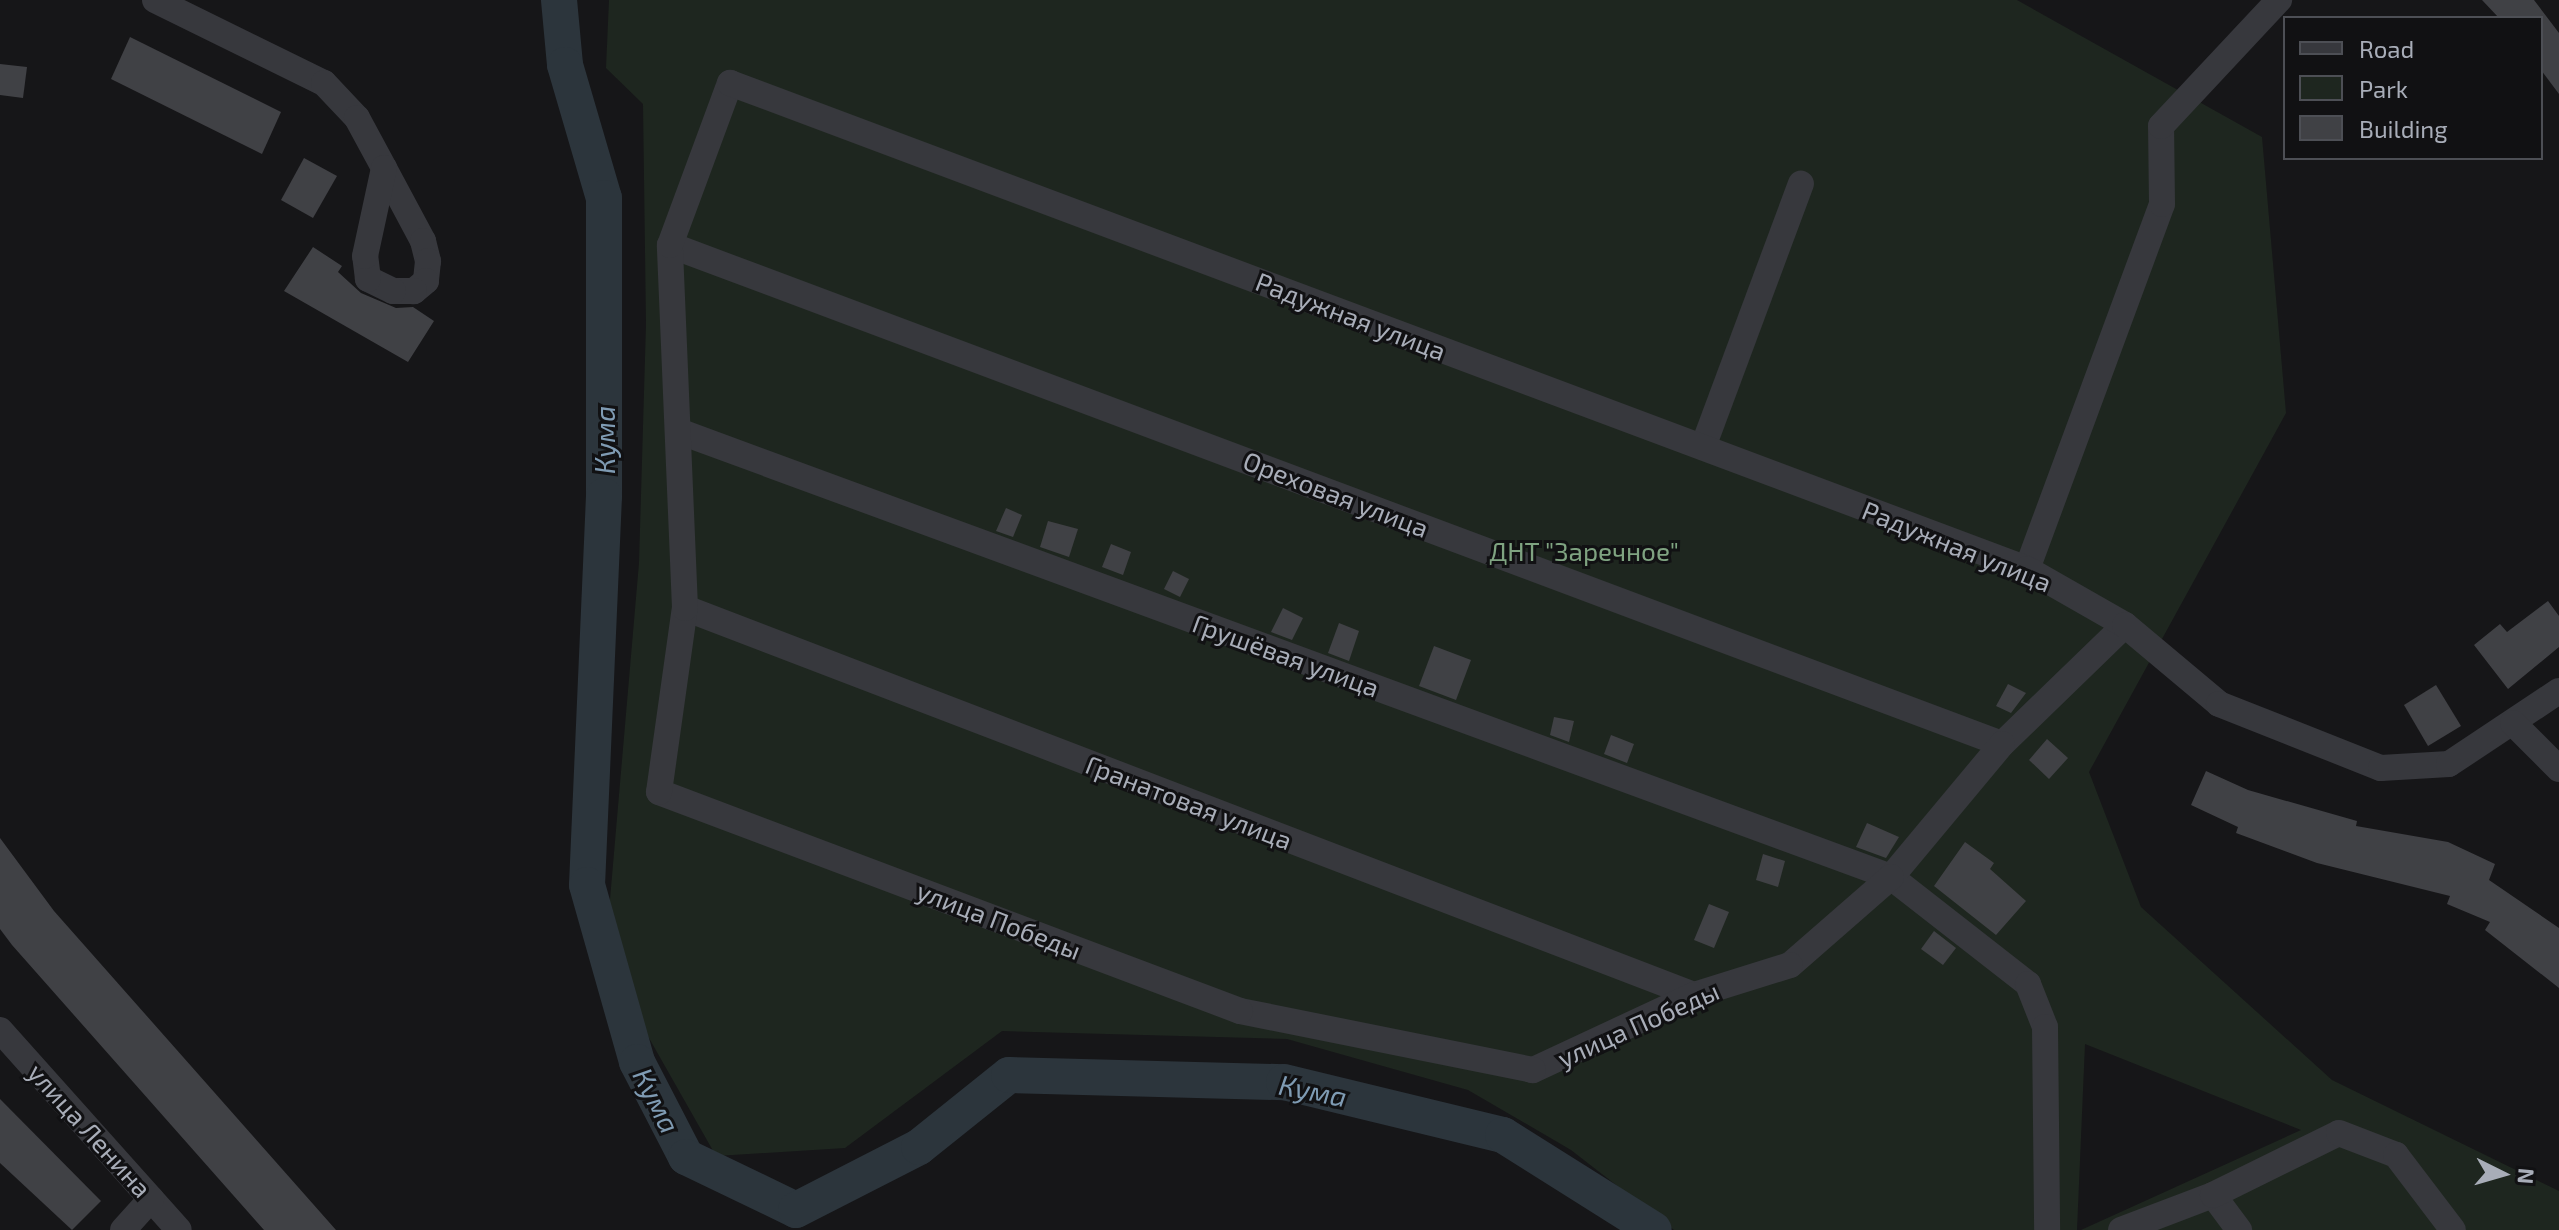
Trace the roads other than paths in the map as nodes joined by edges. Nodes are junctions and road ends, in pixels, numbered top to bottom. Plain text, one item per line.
1 (155, 0) edge
2 (2279, 0) edge
3 (384, 168) dead end
4 (1801, 184) dead end
5 (670, 245) junction
6 (681, 432) junction
7 (1703, 447) junction
8 (2027, 569) junction
9 (685, 608) junction
10 (2125, 625) junction
11 (2559, 691) edge
12 (2513, 723) junction
13 (2002, 744) junction
14 (2559, 769) edge
15 (1891, 877) junction
16 (1694, 995) junction
17 (0, 1030) edge
18 (2213, 1195) junction
19 (151, 1199) junction
20 (123, 1230) edge
21 (179, 1230) edge
22 (2047, 1230) edge
23 (2121, 1230) edge
24 (2239, 1230) edge
25 (2453, 1230) edge

1 - 3 street
2 - 8 street
4 - 7 street
5 - 6 street
5 - 7 street, Радужная улица
5 - 13 street, Ореховая улица
6 - 9 street
6 - 15 street, Грушёвая улица
7 - 8 street, Радужная улица
8 - 10 street, Радужная улица
9 - 16 street, Гранатовая улица
9 - 16 street, улица Победы
10 - 12 street
10 - 13 street, улица Победы
11 - 12 street
12 - 14 street
13 - 15 street, улица Победы
15 - 16 street, улица Победы
15 - 22 street, Грушёвая улица
17 - 19 street, улица Ленина
18 - 23 street
18 - 24 street
18 - 25 street
19 - 20 street
19 - 21 street, улица Ленина

